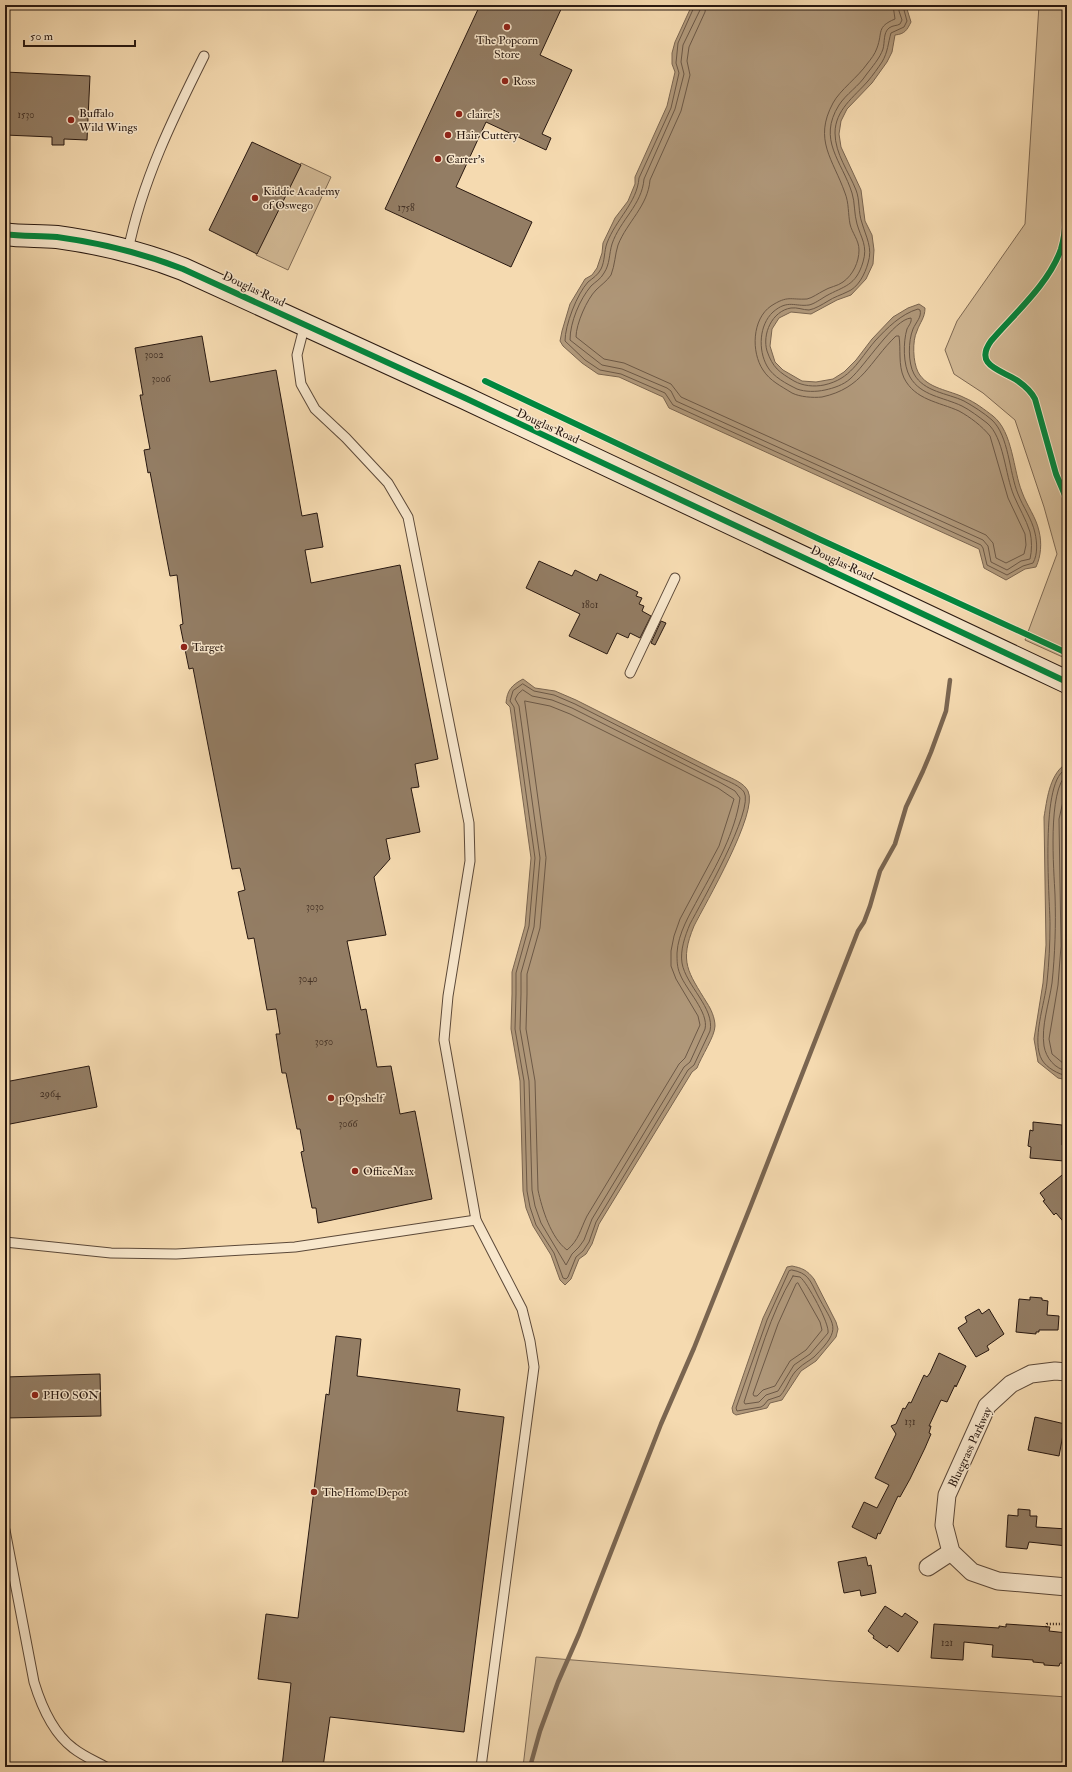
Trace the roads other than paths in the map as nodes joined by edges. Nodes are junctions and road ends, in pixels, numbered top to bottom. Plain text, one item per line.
1 (204, 56) dead end
2 (5, 234) edge
3 (128, 250) junction
4 (305, 324) junction
5 (675, 578) dead end
6 (630, 672) dead end
7 (1067, 682) edge
8 (476, 1220) junction
9 (5, 1242) edge
10 (1067, 1372) edge
11 (5, 1530) edge
12 (951, 1552) junction
13 (928, 1567) dead end
14 (1067, 1587) edge
15 (106, 1767) edge
16 (481, 1767) edge

1 - 3 lane
2 - 3 street, Douglas Road
3 - 4 street, Douglas Road
4 - 7 street, Douglas Road
4 - 8 lane
5 - 6 lane
8 - 9 lane
8 - 16 lane
10 - 12 street, Bluegrass Parkway
11 - 15 lane
12 - 13 street
12 - 14 street

